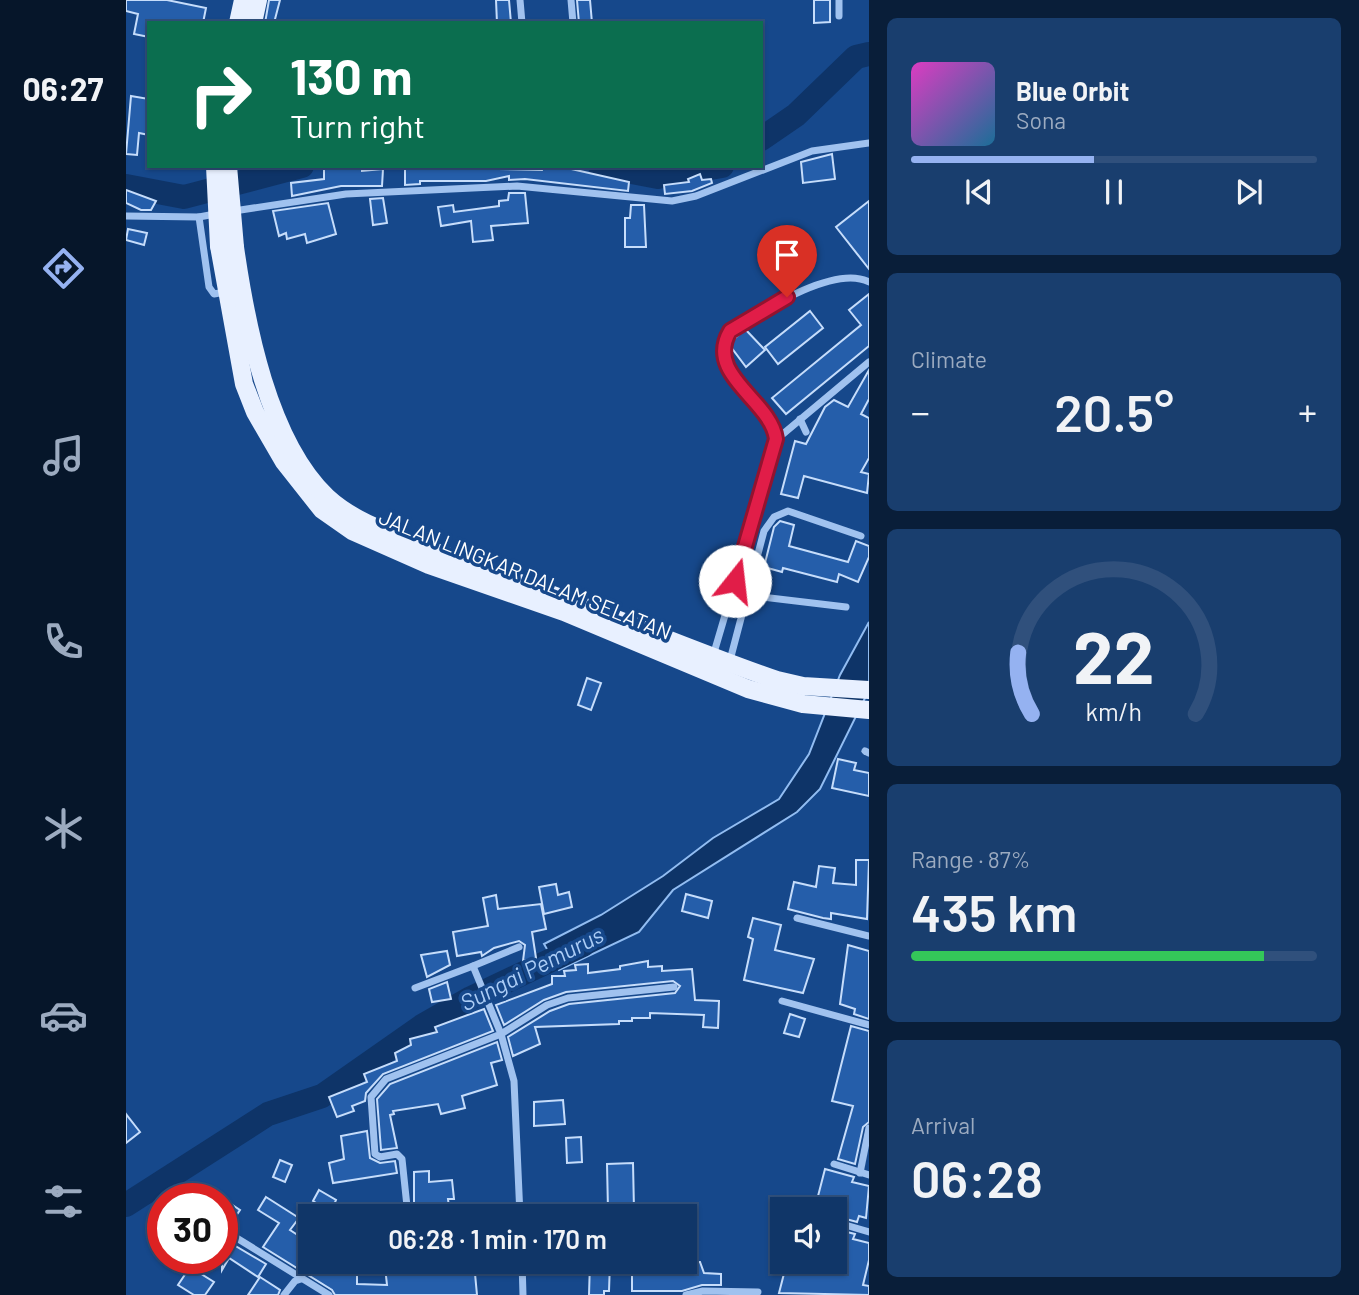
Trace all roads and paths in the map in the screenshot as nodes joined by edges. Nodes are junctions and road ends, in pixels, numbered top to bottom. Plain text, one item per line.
1 (243, 0) edge
2 (258, 0) edge
3 (520, 0) edge
4 (571, 0) edge
5 (839, 0) edge
6 (839, 16) dead end
7 (238, 21) edge
8 (253, 21) edge
9 (522, 21) edge
10 (573, 21) edge
11 (869, 143) edge
12 (215, 168) edge
13 (228, 168) edge
14 (126, 216) edge
15 (199, 217) junction
16 (227, 247) junction
17 (869, 282) edge
18 (235, 291) junction
19 (869, 362) edge
20 (270, 398) junction
21 (253, 405) junction
22 (800, 419) junction
23 (806, 432) dead end
24 (776, 439) junction
25 (861, 536) dead end
26 (746, 595) junction
27 (846, 607) dead end
28 (722, 666) junction
29 (869, 690) edge
30 (803, 695) junction
31 (869, 710) edge
32 (797, 918) dead end
33 (869, 936) edge
34 (519, 947) dead end
35 (473, 966) junction
36 (415, 988) dead end
37 (674, 988) dead end
38 (782, 1000) dead end
39 (869, 1025) edge
40 (501, 1034) junction
41 (869, 1128) edge
42 (834, 1164) dead end
43 (860, 1173) junction
44 (869, 1175) edge
45 (407, 1204) edge
46 (519, 1204) edge
47 (847, 1226) edge
48 (869, 1232) edge
49 (238, 1240) edge
50 (522, 1274) edge
51 (301, 1279) junction
52 (758, 1292) dead end
53 (284, 1295) edge
54 (329, 1295) edge
55 (523, 1295) edge
56 (686, 1295) edge

1 - 7 main road
2 - 8 main road
3 - 9 street
4 - 10 street
5 - 6 street
11 - 15 street
12 - 16 main road, JALAN LINGKAR DALAM SELATAN, bridge
13 - 16 main road, JALAN LINGKAR DALAM SELATAN, bridge
14 - 15 street
15 - 18 street
16 - 18 main road, JALAN LINGKAR DALAM SELATAN
17 - 24 street
18 - 20 main road, JALAN LINGKAR DALAM SELATAN
18 - 21 main road, JALAN LINGKAR DALAM SELATAN
19 - 22 street
20 - 21 main road
20 - 28 main road, JALAN LINGKAR DALAM SELATAN
21 - 28 main road, JALAN LINGKAR DALAM SELATAN
22 - 23 street
22 - 24 street
24 - 28 street
25 - 26 street
26 - 27 street
26 - 28 street
28 - 30 main road, JALAN LINGKAR DALAM SELATAN
29 - 30 main road, JALAN LINGKAR DALAM SELATAN
30 - 31 main road, JALAN LINGKAR DALAM SELATAN
32 - 33 street
34 - 35 street
35 - 36 street
35 - 40 street
37 - 40 street
38 - 39 street
40 - 45 street
40 - 46 street
41 - 43 street
42 - 43 street
43 - 44 street
47 - 48 street
49 - 51 street
50 - 55 street
51 - 53 street
51 - 54 street
52 - 56 street

